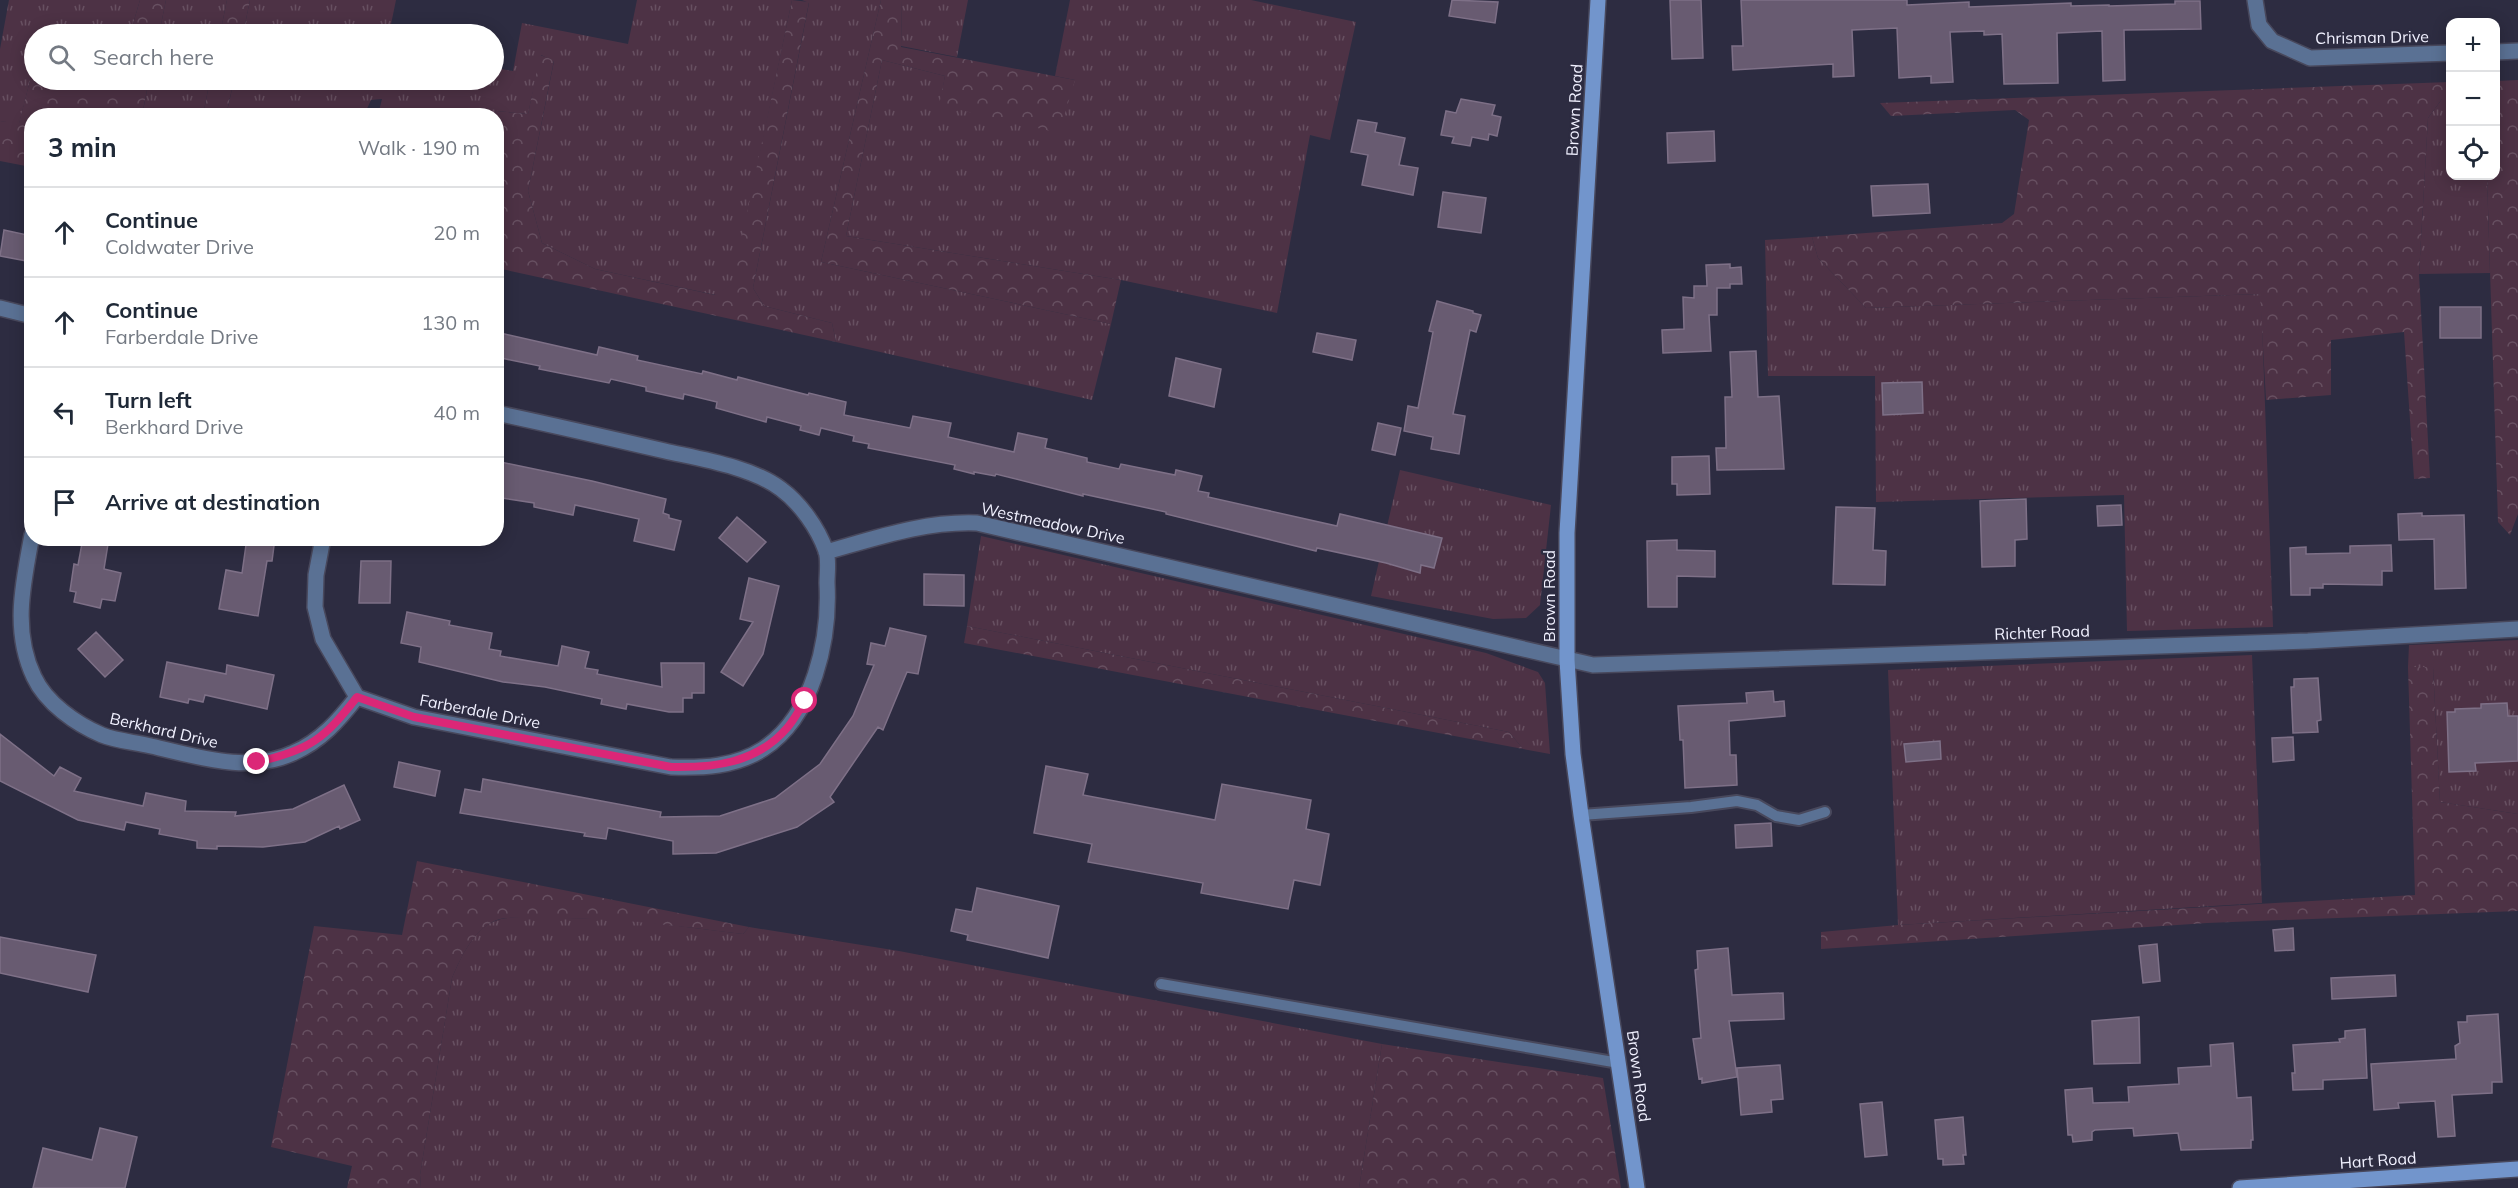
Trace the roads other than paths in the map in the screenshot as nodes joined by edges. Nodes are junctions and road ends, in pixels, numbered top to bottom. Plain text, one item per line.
1 (1598, 0) edge
2 (2255, 0) edge
3 (2518, 51) edge
4 (2500, 52) edge
5 (2446, 53) edge
6 (0, 308) edge
7 (24, 314) edge
8 (504, 415) edge
9 (30, 546) edge
10 (321, 546) edge
11 (826, 552) junction
12 (2518, 629) edge
13 (1567, 660) junction
14 (357, 697) junction
15 (1825, 812) dead end
16 (1581, 815) junction
17 (1161, 984) dead end
18 (1619, 1063) junction
19 (2518, 1169) edge
20 (1637, 1188) edge
21 (2240, 1188) edge

1 - 13 main road, Brown Road
2 - 5 street, Chrisman Drive
3 - 4 street
6 - 7 street
8 - 11 street
9 - 14 street, Berkhard Drive
10 - 14 street
11 - 13 street, Westmeadow Drive
11 - 14 street, Farberdale Drive
12 - 13 street, Richter Road
13 - 16 main road, Brown Road
15 - 16 lane
16 - 18 main road, Brown Road
17 - 18 lane
18 - 20 main road, Brown Road
19 - 21 main road, Hart Road

